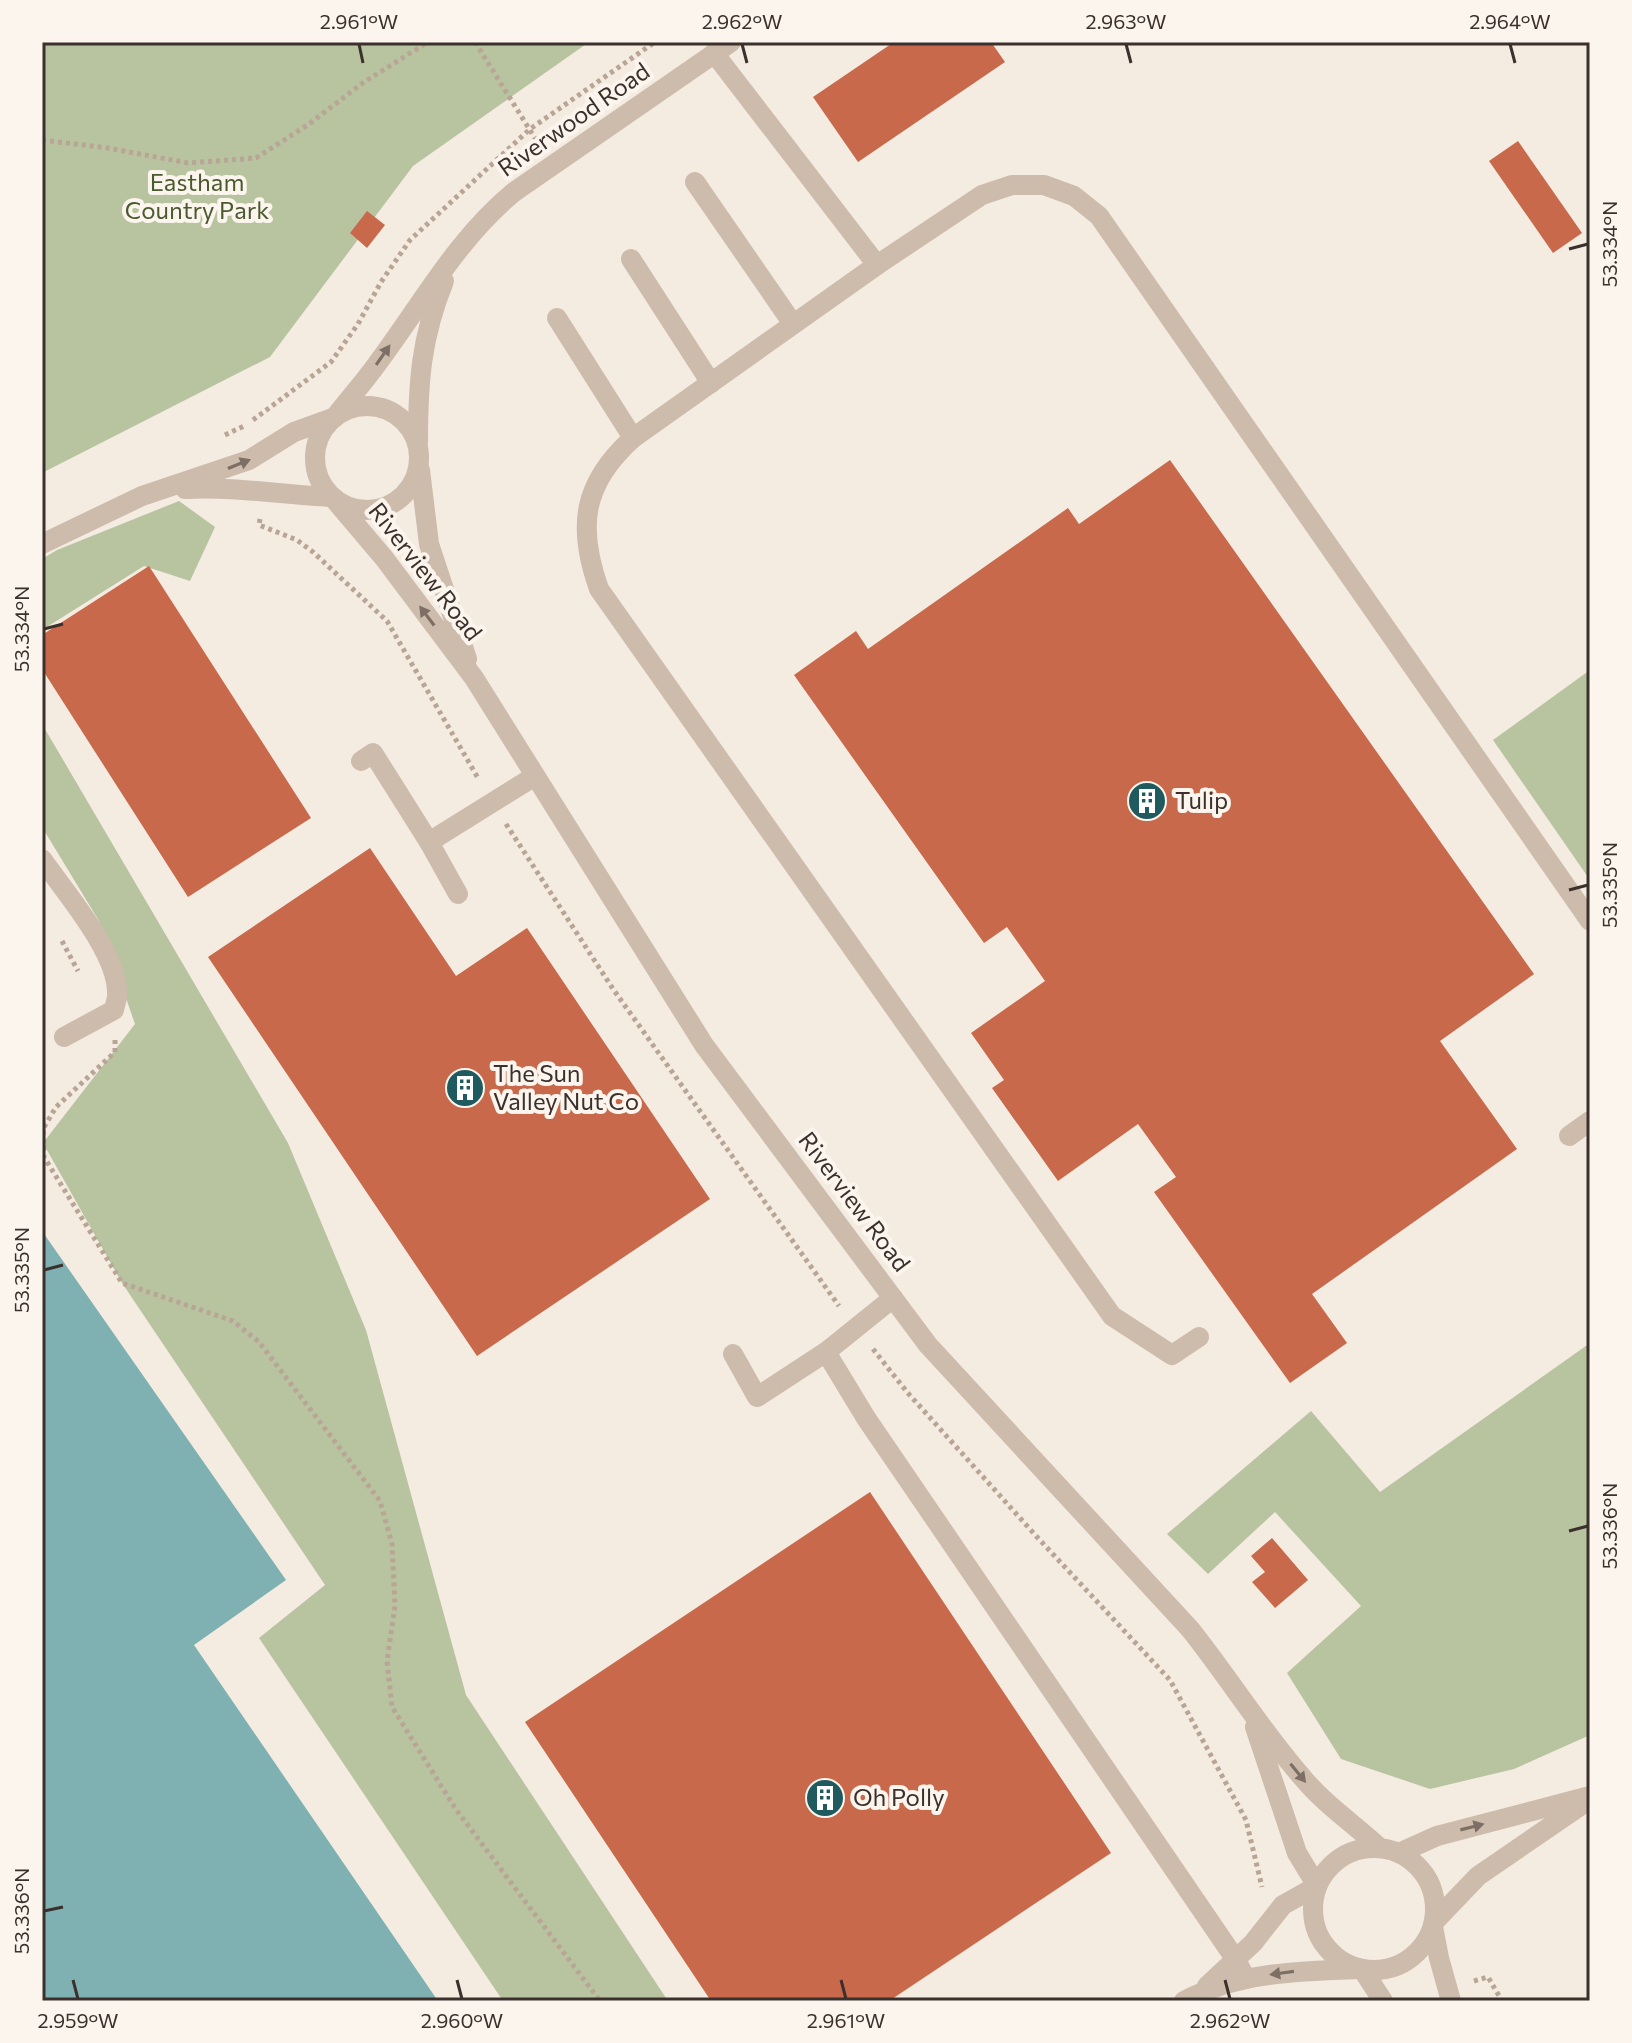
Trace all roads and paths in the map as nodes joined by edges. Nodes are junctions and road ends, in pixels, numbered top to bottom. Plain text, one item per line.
1 (428, 42) edge
2 (475, 42) edge
3 (723, 48) edge
4 (42, 140) edge
5 (553, 165) junction
6 (695, 182) dead end
7 (456, 252) junction
8 (631, 259) dead end
9 (877, 265) junction
10 (557, 318) dead end
11 (793, 324) junction
12 (331, 362) dead end
13 (711, 383) junction
14 (334, 418) junction
15 (633, 438) junction
16 (214, 440) dead end
17 (419, 455) junction
18 (165, 490) junction
19 (333, 498) junction
20 (259, 525) dead end
21 (42, 544) edge
22 (474, 678) junction
23 (463, 755) dead end
24 (361, 761) dead end
25 (535, 776) junction
26 (429, 842) junction
27 (524, 852) dead end
28 (42, 859) edge
29 (458, 894) dead end
30 (1590, 921) edge
31 (103, 1016) junction
32 (64, 1037) dead end
33 (1590, 1121) edge
34 (1569, 1136) dead end
35 (824, 1288) dead end
36 (893, 1298) junction
37 (1199, 1337) dead end
38 (826, 1352) junction
39 (733, 1354) dead end
40 (887, 1366) dead end
41 (1250, 1711) junction
42 (1590, 1798) edge
43 (1389, 1850) junction
44 (1261, 1886) dead end
45 (1317, 1886) junction
46 (1434, 1924) junction
47 (1236, 1960) junction
48 (1361, 1969) junction
49 (1488, 1977) dead end
50 (1246, 1979) junction
51 (1193, 1996) edge
52 (600, 2001) edge
53 (1383, 2001) edge
54 (1451, 2001) edge
55 (1502, 2001) edge

1 - 4 path
2 - 5 path
3 - 5 street, Riverwood Road
3 - 9 street
5 - 7 street, Riverwood Road
6 - 11 street
14 -> 7 street, Riverwood Road
7 - 17 street, Riverwood Road
8 - 13 street
9 - 11 street
9 - 30 street
10 - 15 street
11 - 13 street
12 - 16 path
13 - 15 street
14 - 17 street
18 -> 14 street
14 - 19 street
15 - 37 street
17 - 19 street
17 - 22 street, Riverview Road
18 - 19 street
18 - 21 street
22 -> 19 street, Riverview Road
20 - 23 path
22 - 25 street, Riverview Road
24 - 26 street
25 - 26 street
25 - 36 street, Riverview Road
26 - 29 street
27 - 35 path
28 - 31 street
31 - 32 street
31 - 52 path
33 - 34 street
36 - 38 street
36 - 41 street, Riverview Road
38 - 39 street
38 - 47 street
40 - 44 path
41 -> 43 street, Riverview Road
41 - 45 street, Riverview Road
43 -> 42 street
42 - 46 street
43 - 45 street
43 - 46 street
45 - 47 street
45 - 48 street
46 - 48 street
46 - 54 street
47 - 50 street
47 - 51 street
48 -> 50 street
48 - 53 street
49 - 55 path
50 - 51 street

